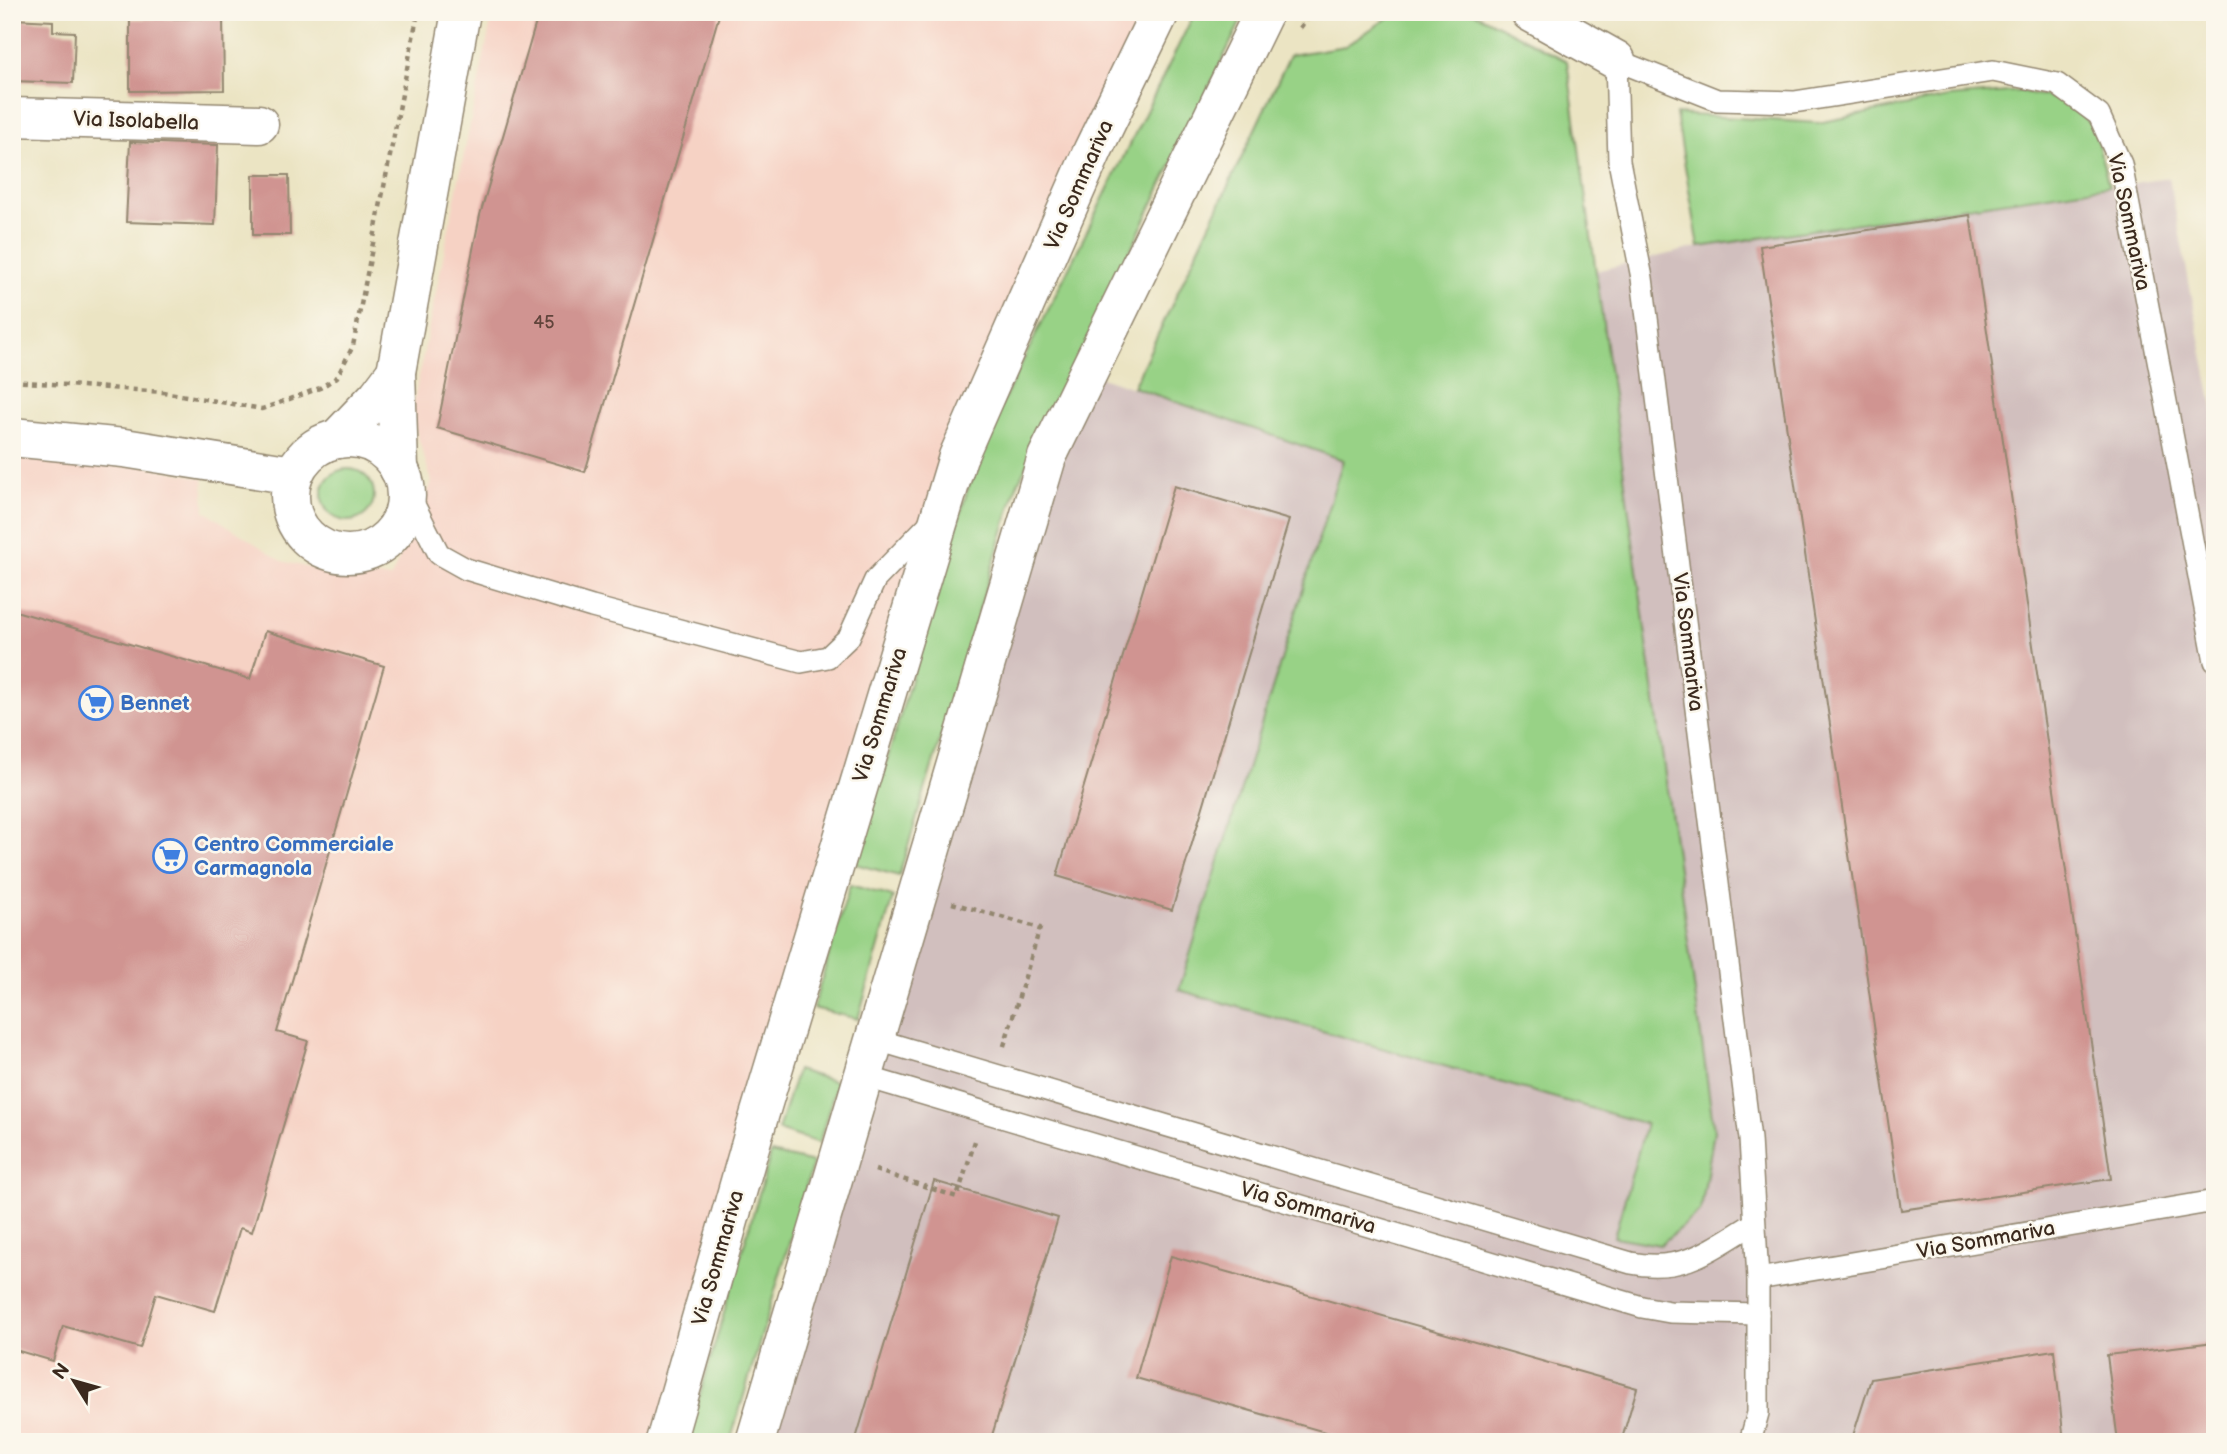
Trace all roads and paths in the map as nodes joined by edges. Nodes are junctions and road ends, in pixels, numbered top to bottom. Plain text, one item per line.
1 (418, 12) edge
2 (461, 12) edge
3 (1160, 12) edge
4 (1264, 12) edge
5 (1313, 12) edge
6 (1530, 12) edge
7 (1293, 37) dead end
8 (1616, 60) junction
9 (12, 117) edge
10 (259, 124) dead end
11 (396, 372) junction
12 (12, 381) edge
13 (12, 437) edge
14 (337, 439) junction
15 (293, 475) junction
16 (402, 478) junction
17 (942, 510) junction
18 (2215, 661) edge
19 (874, 1039) junction
20 (863, 1076) junction
21 (2215, 1201) edge
22 (1753, 1224) junction
23 (1758, 1279) junction
24 (1758, 1314) junction
25 (666, 1442) edge
26 (755, 1442) edge
27 (1750, 1442) edge

1 - 12 path
2 - 11 street
3 - 17 street, Via Sommariva
4 - 19 street
5 - 7 path
6 - 8 street, Via Sommariva
8 - 18 lane, Via Sommariva
8 - 22 lane, Via Sommariva
9 - 10 street, Via Isolabella
11 - 14 street
11 - 16 street
13 - 15 street
14 - 15 street
14 - 16 street
15 - 16 street
16 - 17 lane
17 - 25 street, Via Sommariva
19 - 20 street
19 - 22 lane, Via Sommariva
20 - 24 lane, Via Sommariva
20 - 26 street
21 - 23 lane, Via Sommariva
22 - 23 lane, Via Sommariva
23 - 24 lane, Via Sommariva
24 - 27 lane, Via Sommariva

